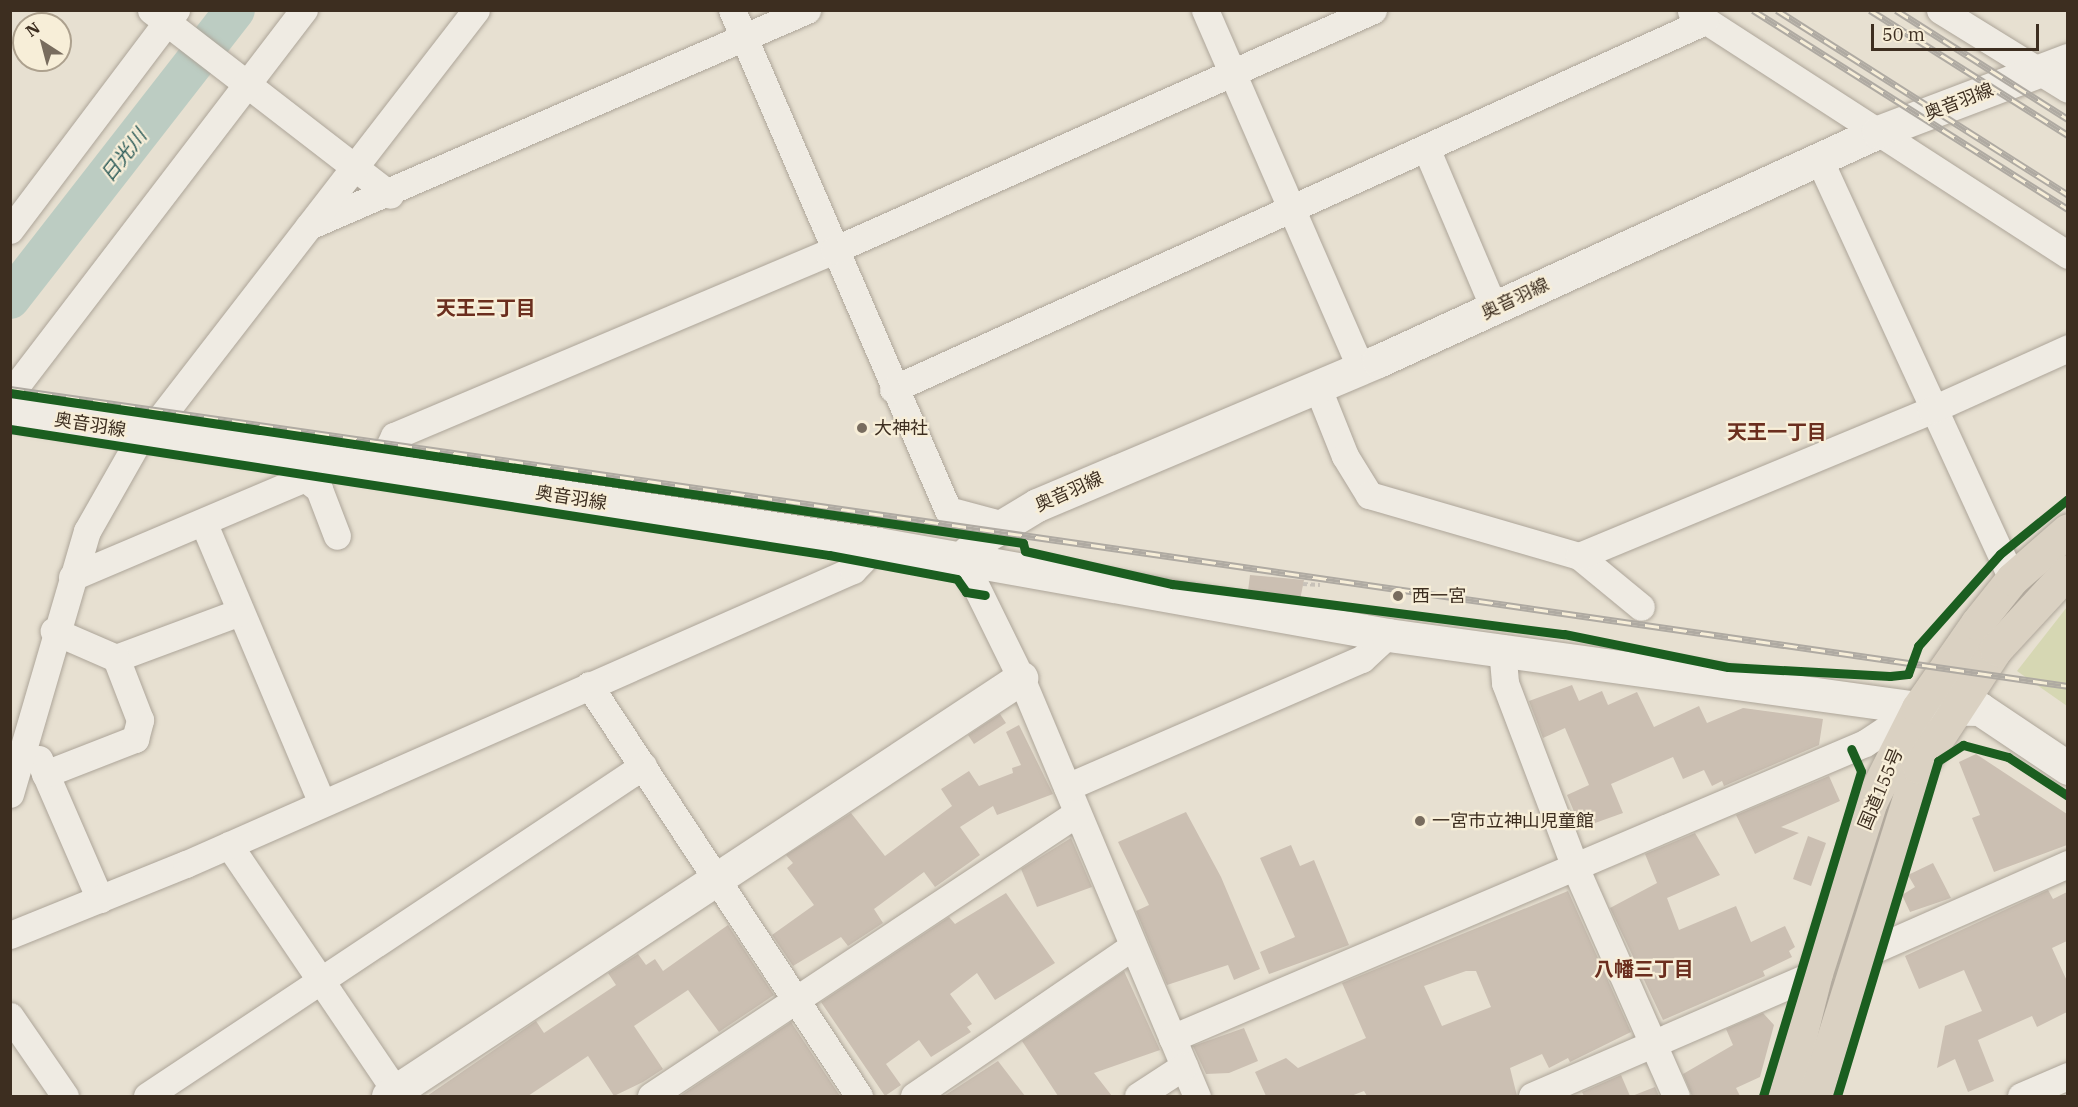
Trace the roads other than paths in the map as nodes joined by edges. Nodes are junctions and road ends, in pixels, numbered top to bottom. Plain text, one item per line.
1 (304, 10) edge
2 (476, 10) edge
3 (732, 10) edge
4 (807, 10) edge
5 (1205, 10) edge
6 (1373, 10) edge
7 (1941, 11) edge
8 (1697, 16) edge
9 (168, 19) edge
10 (743, 39) junction
11 (2054, 65) edge
12 (1232, 72) junction
13 (244, 82) junction
14 (2067, 89) edge
15 (1878, 132) junction
16 (1426, 148) junction
17 (1820, 159) junction
18 (353, 167) junction
19 (390, 195) junction
20 (1294, 208) junction
21 (309, 226) junction
22 (10, 230) edge
23 (834, 250) junction
24 (2067, 255) edge
25 (1494, 308) junction
26 (2067, 348) edge
27 (1361, 369) junction
28 (1317, 386) junction
29 (893, 389) junction
30 (10, 394) edge
31 (1931, 410) junction
32 (10, 413) edge
33 (145, 434) junction
34 (308, 469) junction
35 (378, 469) junction
36 (204, 524) junction
37 (1004, 525) junction
38 (2067, 530) edge
39 (336, 536) dead end
40 (878, 544) junction
41 (1579, 556) junction
42 (962, 558) junction
43 (2067, 571) edge
44 (72, 577) junction
45 (2012, 579) junction
46 (1641, 607) dead end
47 (240, 612) junction
48 (54, 632) junction
49 (1388, 635) junction
50 (1502, 648) junction
51 (116, 658) junction
52 (1021, 678) junction
53 (590, 685) junction
54 (1958, 705) junction
55 (1918, 708) junction
56 (27, 730) junction
57 (643, 766) junction
58 (2067, 768) edge
59 (45, 774) junction
60 (1067, 787) junction
61 (10, 794) edge
62 (322, 803) junction
63 (1077, 813) junction
64 (229, 845) junction
65 (2067, 864) edge
66 (1575, 867) junction
67 (718, 881) junction
68 (99, 899) junction
69 (10, 935) edge
70 (1133, 946) junction
71 (1857, 957) junction
72 (1816, 973) junction
73 (321, 982) junction
74 (795, 998) junction
75 (10, 1016) edge
76 (1172, 1038) junction
77 (1652, 1044) junction
78 (1184, 1066) junction
79 (2067, 1077) edge
80 (394, 1095) edge
81 (65, 1096) edge
82 (147, 1096) edge
83 (651, 1096) edge
84 (859, 1096) edge
85 (914, 1096) edge
86 (1138, 1096) edge
87 (1197, 1096) edge
88 (1532, 1096) edge
89 (1676, 1096) edge
90 (1785, 1096) edge
91 (1815, 1096) edge
92 (2023, 1096) edge

1 - 13 street
2 - 18 street
3 - 10 street
4 - 10 street
5 - 12 street
6 - 12 street
7 - 11 street
8 - 15 street
8 - 16 street
9 - 13 street
9 - 22 street
10 - 19 street
10 - 23 street
11 - 14 street
11 - 15 main road, 奥音羽線
12 - 20 street
12 - 23 street
13 - 18 street
13 - 30 street
15 - 17 main road, 奥音羽線
15 - 24 street
16 - 20 street
16 - 25 street
17 - 25 main road, 奥音羽線
17 - 31 street
18 - 19 street
18 - 21 street
19 - 21 street
20 - 27 street
20 - 29 street
21 - 33 street
23 - 29 street
23 - 35 street
25 - 27 main road, 奥音羽線
26 - 31 street
27 - 28 main road, 奥音羽線
28 - 37 main road, 奥音羽線
28 - 41 street
29 - 37 street
31 - 41 street
31 - 45 street
32 - 33 main road, 奥音羽線
33 - 34 main road, 奥音羽線
33 - 44 street
34 - 35 main road, 奥音羽線
34 - 36 street
34 - 39 street
35 - 40 main road, 奥音羽線
36 - 44 street
36 - 47 street
37 - 42 main road, 奥音羽線
38 - 45 highway, 国道155号
40 - 42 main road, 奥音羽線
40 - 53 street
41 - 46 street
42 - 49 main road
42 - 52 street
43 - 54 highway, 国道155号
44 - 48 street
45 - 55 highway, 国道155号
47 - 51 street
47 - 62 street
48 - 51 street
48 - 56 street
49 - 50 main road
49 - 60 street
50 - 55 main road
50 - 66 street
51 - 59 street
52 - 60 street
52 - 67 main road
53 - 57 street
53 - 62 street
54 - 55 main road
54 - 58 main road
54 - 71 highway, 国道155号
55 - 66 street
55 - 72 highway, 国道155号
56 - 59 street
56 - 61 street
57 - 67 street
57 - 73 street
59 - 68 street
60 - 63 street
62 - 64 street
63 - 70 street
63 - 74 street
64 - 68 street
64 - 73 street
65 - 71 street
66 - 76 street
66 - 77 street
67 - 74 street
67 - 80 main road
68 - 69 street
70 - 76 street
70 - 85 street
71 - 91 highway, 国道155号
72 - 77 street
72 - 90 highway, 国道155号
73 - 80 street
73 - 82 street
74 - 83 street
74 - 84 street
75 - 81 street
76 - 78 street
77 - 88 street
77 - 89 street
78 - 86 street
78 - 87 street
79 - 92 street

